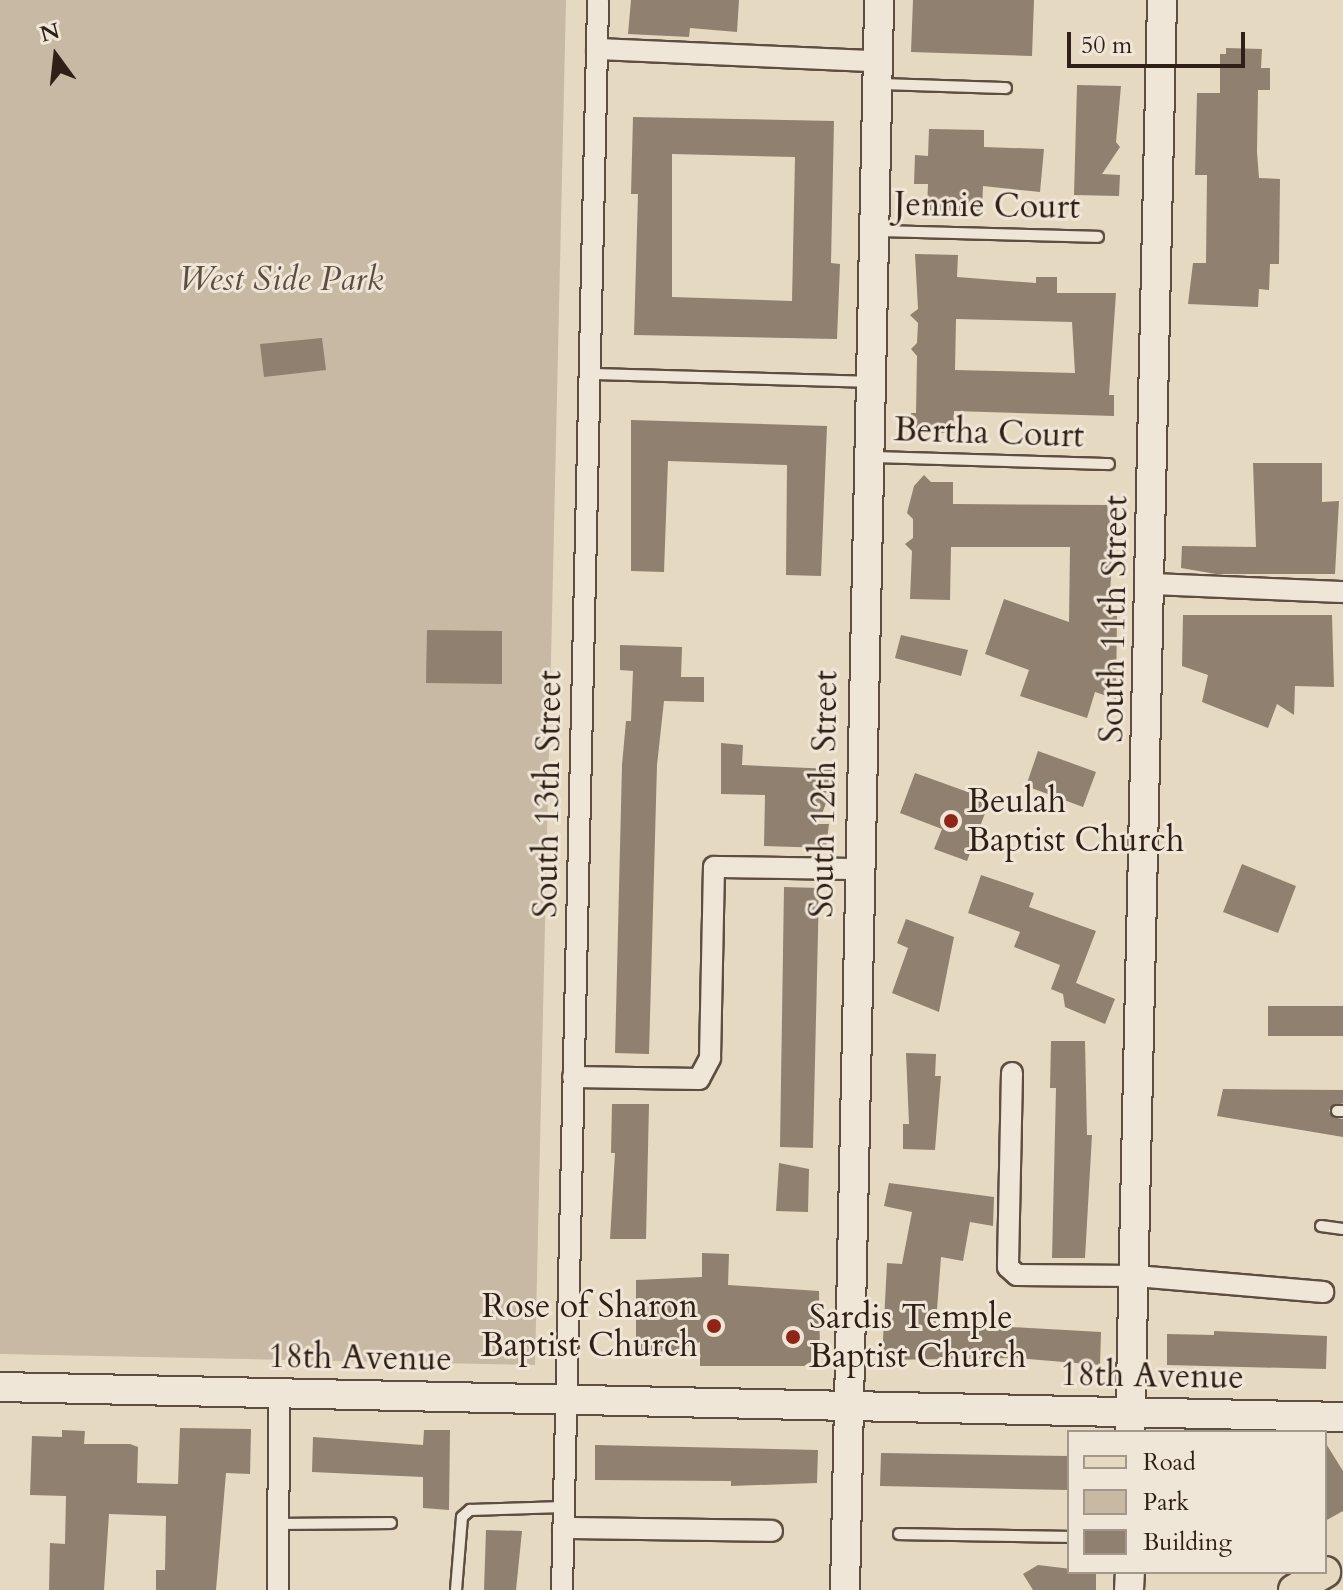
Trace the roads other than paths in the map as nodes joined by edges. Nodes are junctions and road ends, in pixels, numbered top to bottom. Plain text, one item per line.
1 (598, 0) edge
2 (879, 0) edge
3 (1162, 0) edge
4 (597, 49) junction
5 (877, 72) junction
6 (1006, 88) dead end
7 (874, 231) junction
8 (1098, 237) dead end
9 (591, 374) junction
10 (869, 382) junction
11 (868, 457) junction
12 (1109, 464) dead end
13 (1151, 584) junction
14 (1343, 592) edge
15 (859, 869) junction
16 (1012, 1073) dead end
17 (573, 1077) junction
18 (1321, 1226) dead end
19 (1343, 1229) edge
20 (1136, 1276) junction
21 (1323, 1292) dead end
22 (0, 1387) edge
23 (279, 1392) junction
24 (566, 1399) junction
25 (849, 1405) junction
26 (1343, 1417) edge
27 (1130, 1422) edge
28 (563, 1507) junction
29 (391, 1523) dead end
30 (279, 1524) junction
31 (563, 1528) junction
32 (772, 1531) dead end
33 (899, 1534) dead end
34 (1067, 1537) edge
35 (278, 1590) edge
36 (456, 1590) edge
37 (562, 1590) edge
38 (845, 1590) edge

1 - 4 street, South 13th Street
2 - 5 street, South 12th Street
3 - 13 street, South 11th Street
4 - 5 street
4 - 9 street, South 13th Street
5 - 6 lane
5 - 7 street, South 12th Street
7 - 8 lane, Jennie Court
7 - 10 street, South 12th Street
9 - 10 lane
9 - 17 street, South 13th Street
10 - 11 street, South 12th Street
11 - 12 lane, Bertha Court
11 - 15 street, South 12th Street
13 - 14 street
13 - 20 street, South 11th Street
15 - 17 street
15 - 25 street, South 12th Street
16 - 20 street
17 - 24 street, South 13th Street
18 - 19 lane
20 - 21 street
20 - 27 street, South 11th Street
22 - 23 street, 18th Avenue
23 - 24 street, 18th Avenue
23 - 30 street
24 - 25 street, 18th Avenue
24 - 28 street, South 13th Street
25 - 27 street, 18th Avenue
25 - 38 street, South 12th Street
26 - 27 street, 18th Avenue
28 - 31 street, South 13th Street
28 - 36 lane
29 - 30 lane
30 - 35 street
31 - 32 street
31 - 37 street, South 13th Street
33 - 34 lane

